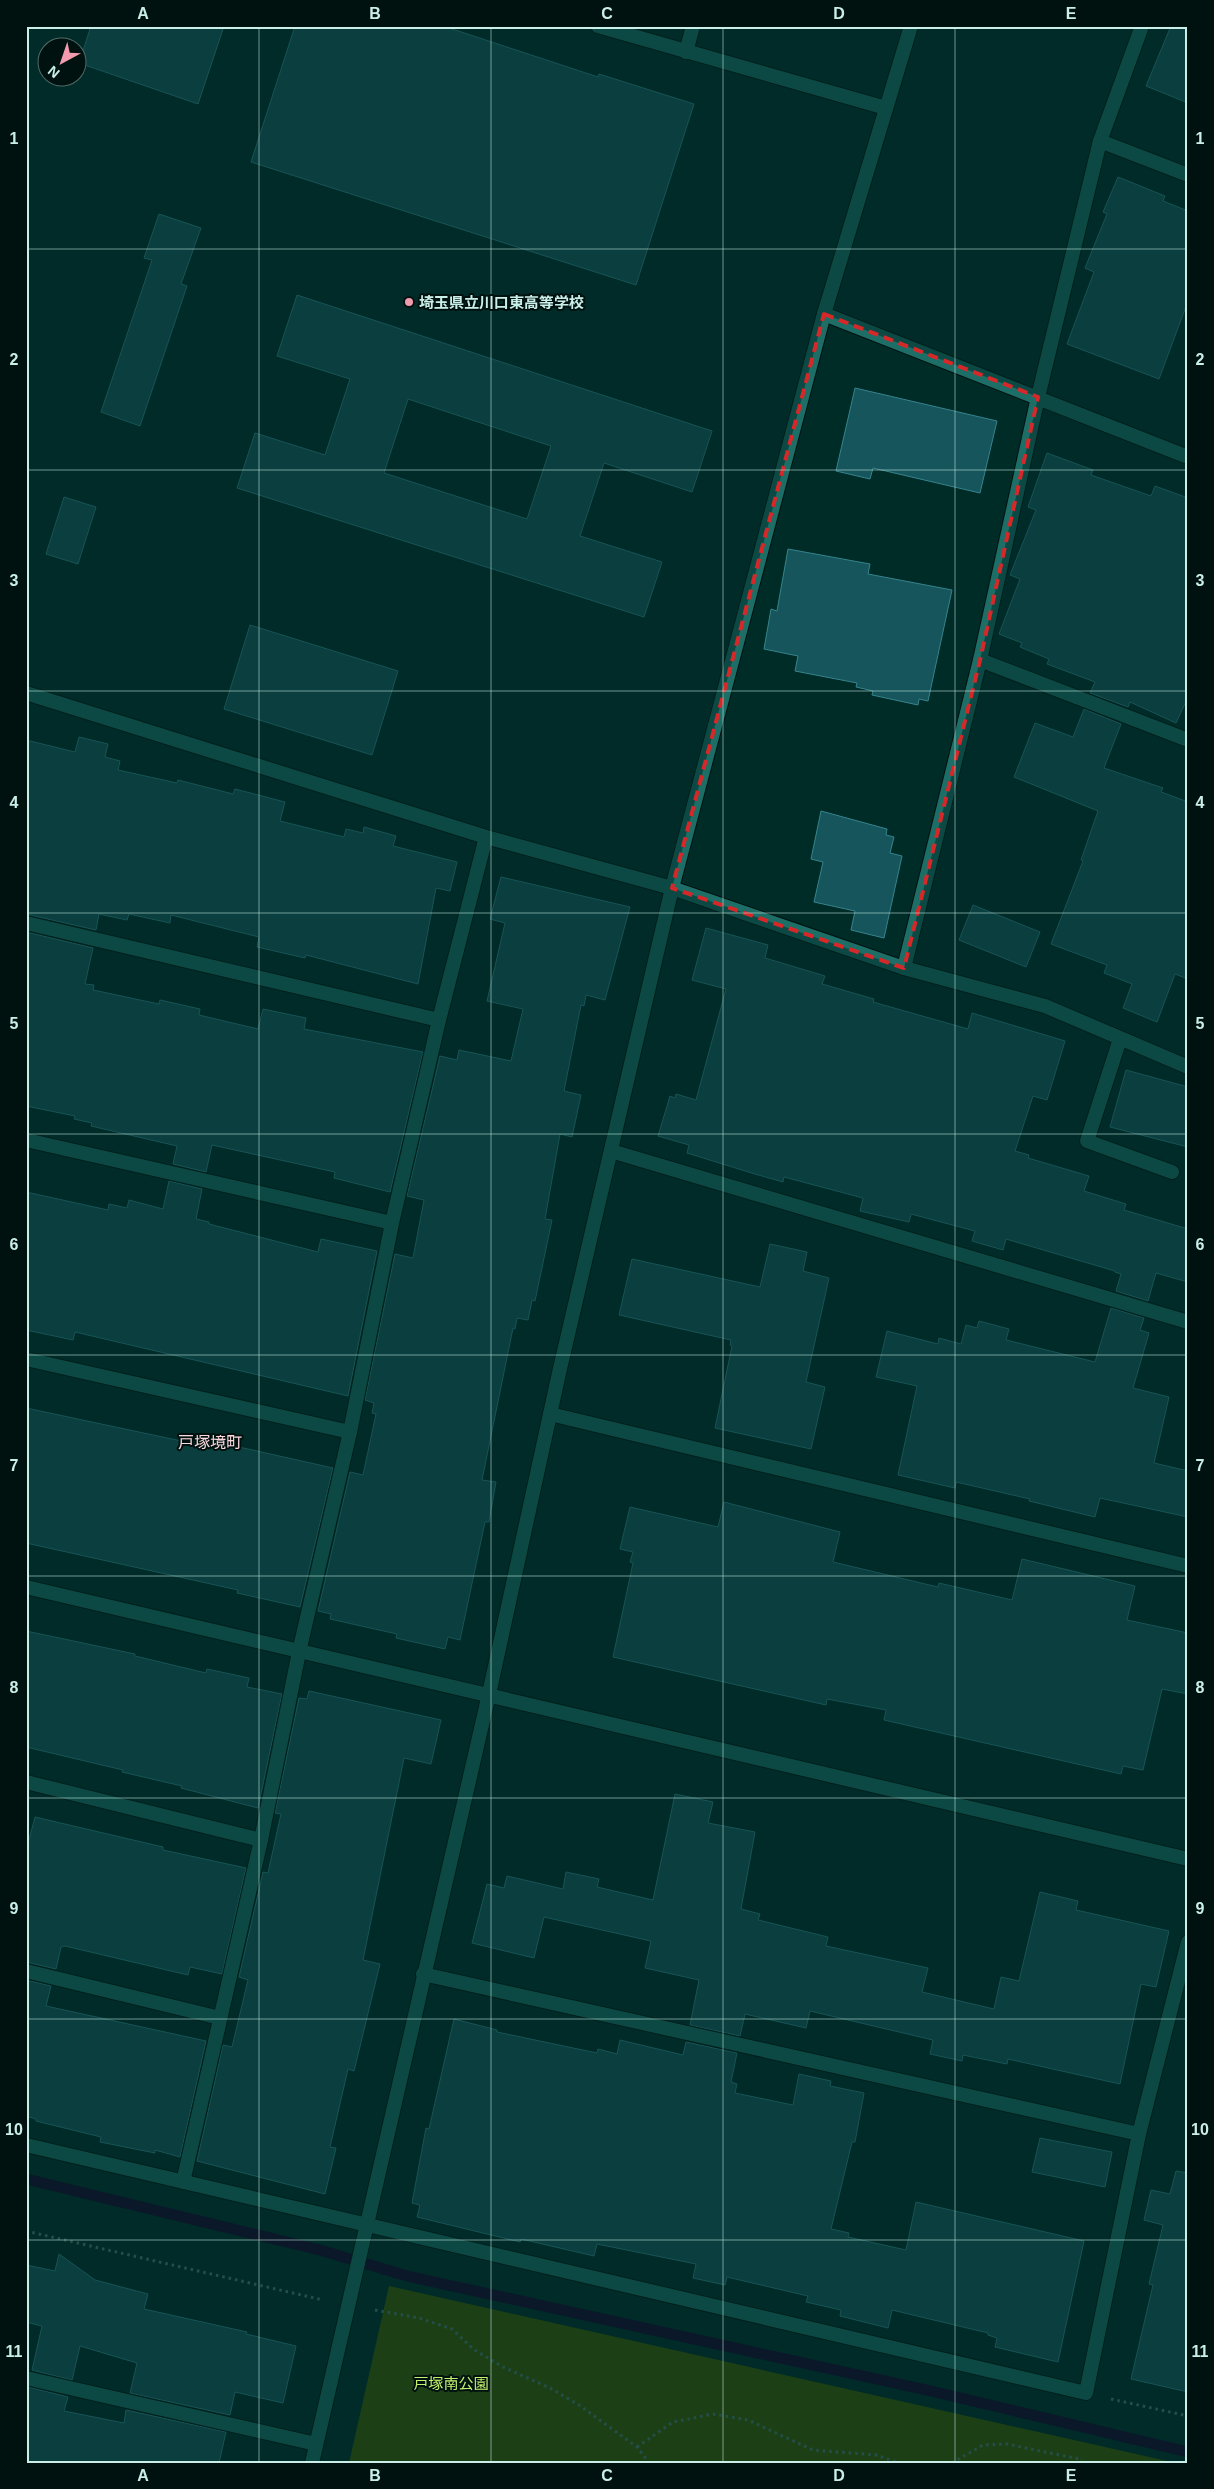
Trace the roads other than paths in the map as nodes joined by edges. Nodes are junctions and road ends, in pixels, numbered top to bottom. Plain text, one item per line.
1 (598, 26) edge
2 (693, 26) edge
3 (911, 26) edge
4 (1142, 26) edge
5 (686, 52) junction
6 (886, 108) junction
7 (1100, 141) junction
8 (1188, 175) edge
9 (824, 314) junction
10 (1038, 397) junction
11 (1188, 457) edge
12 (980, 660) junction
13 (26, 694) edge
14 (1188, 740) edge
15 (486, 837) junction
16 (672, 888) junction
17 (26, 923) edge
18 (904, 968) junction
19 (439, 1020) junction
20 (1120, 1039) junction
21 (1188, 1067) edge
22 (26, 1140) edge
23 (611, 1151) junction
24 (1172, 1172) dead end
25 (392, 1223) junction
26 (1188, 1322) edge
27 (26, 1359) edge
28 (550, 1414) junction
29 (350, 1432) junction
30 (1188, 1566) edge
31 (26, 1587) edge
32 (299, 1652) junction
33 (489, 1694) junction
34 (26, 1782) edge
35 (262, 1840) junction
36 (1188, 1859) edge
37 (1188, 1942) edge
38 (26, 1972) edge
39 (424, 1974) junction
40 (220, 2018) junction
41 (1139, 2134) junction
42 (26, 2145) edge
43 (183, 2182) junction
44 (366, 2224) junction
45 (26, 2378) edge
46 (316, 2444) junction
47 (312, 2463) edge

1 - 5 street
2 - 5 street
3 - 6 street
4 - 7 street
5 - 6 street
6 - 9 street
7 - 8 street
7 - 10 street
9 - 10 street
9 - 16 street
10 - 11 street
10 - 12 street
12 - 14 street
12 - 18 street
13 - 15 street
15 - 16 street
15 - 19 street
16 - 18 street
16 - 23 street
17 - 19 street
18 - 20 street
19 - 25 street
20 - 21 street
20 - 24 street
22 - 25 street
23 - 26 street
23 - 28 street
25 - 29 street
27 - 29 street
28 - 30 street
28 - 33 street
29 - 32 street
31 - 32 street
32 - 33 street
32 - 35 street
33 - 36 street
33 - 39 street
34 - 35 street
35 - 40 street
37 - 41 street
38 - 40 street
39 - 41 street
39 - 44 street
40 - 43 street
41 - 44 street
42 - 43 street
43 - 44 street
44 - 46 street
45 - 46 street
46 - 47 street

